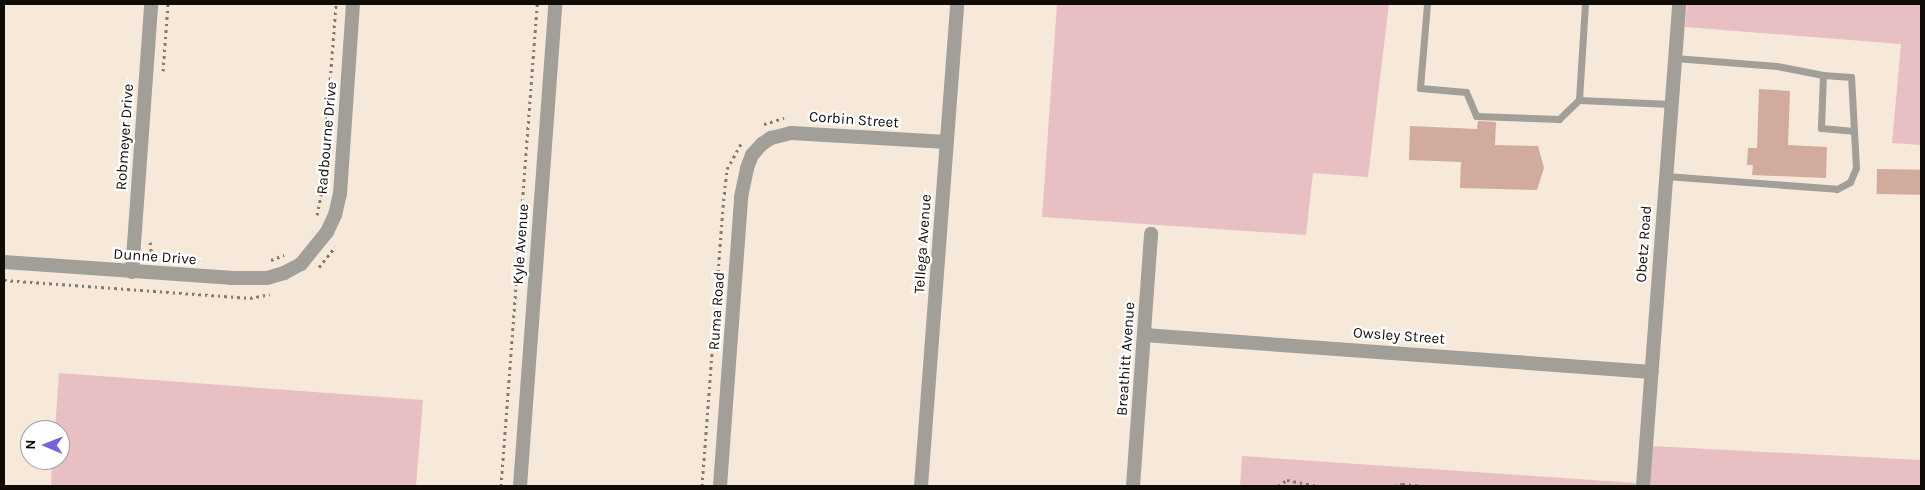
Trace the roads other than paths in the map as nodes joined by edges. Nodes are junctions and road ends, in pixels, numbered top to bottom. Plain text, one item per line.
1 (151, 4) edge
2 (353, 4) edge
3 (554, 4) edge
4 (957, 4) edge
5 (1428, 4) edge
6 (1585, 4) edge
7 (1678, 4) edge
8 (1674, 58) junction
9 (1823, 75) junction
10 (1579, 100) junction
11 (1671, 104) junction
12 (1854, 131) junction
13 (946, 142) junction
14 (762, 144) joint
15 (1666, 176) junction
16 (1151, 234) dead end
17 (4, 262) edge
18 (301, 264) joint
19 (132, 272) junction
20 (1144, 334) junction
21 (1652, 372) junction
22 (520, 486) edge
23 (720, 486) edge
24 (920, 486) edge
25 (1133, 486) edge
26 (1643, 486) edge

1 - 19 street, Robmeyer Drive
2 - 18 street, Radbourne Drive
3 - 22 street, Kyle Avenue
4 - 13 street, Tellega Avenue
5 - 10 lane
6 - 10 lane
7 - 8 street, Obetz Road
8 - 9 lane
8 - 11 street, Obetz Road
9 - 12 lane
9 - 12 lane
10 - 11 lane
11 - 15 street, Obetz Road
12 - 15 lane
13 - 14 street, Corbin Street
13 - 24 street, Tellega Avenue
14 - 23 street, Ruma Road
15 - 21 street, Obetz Road
16 - 20 street, Breathitt Avenue
17 - 19 street, Dunne Drive
18 - 19 street, Dunne Drive
20 - 21 street, Owsley Street
20 - 25 street, Breathitt Avenue
21 - 26 street, Obetz Road

